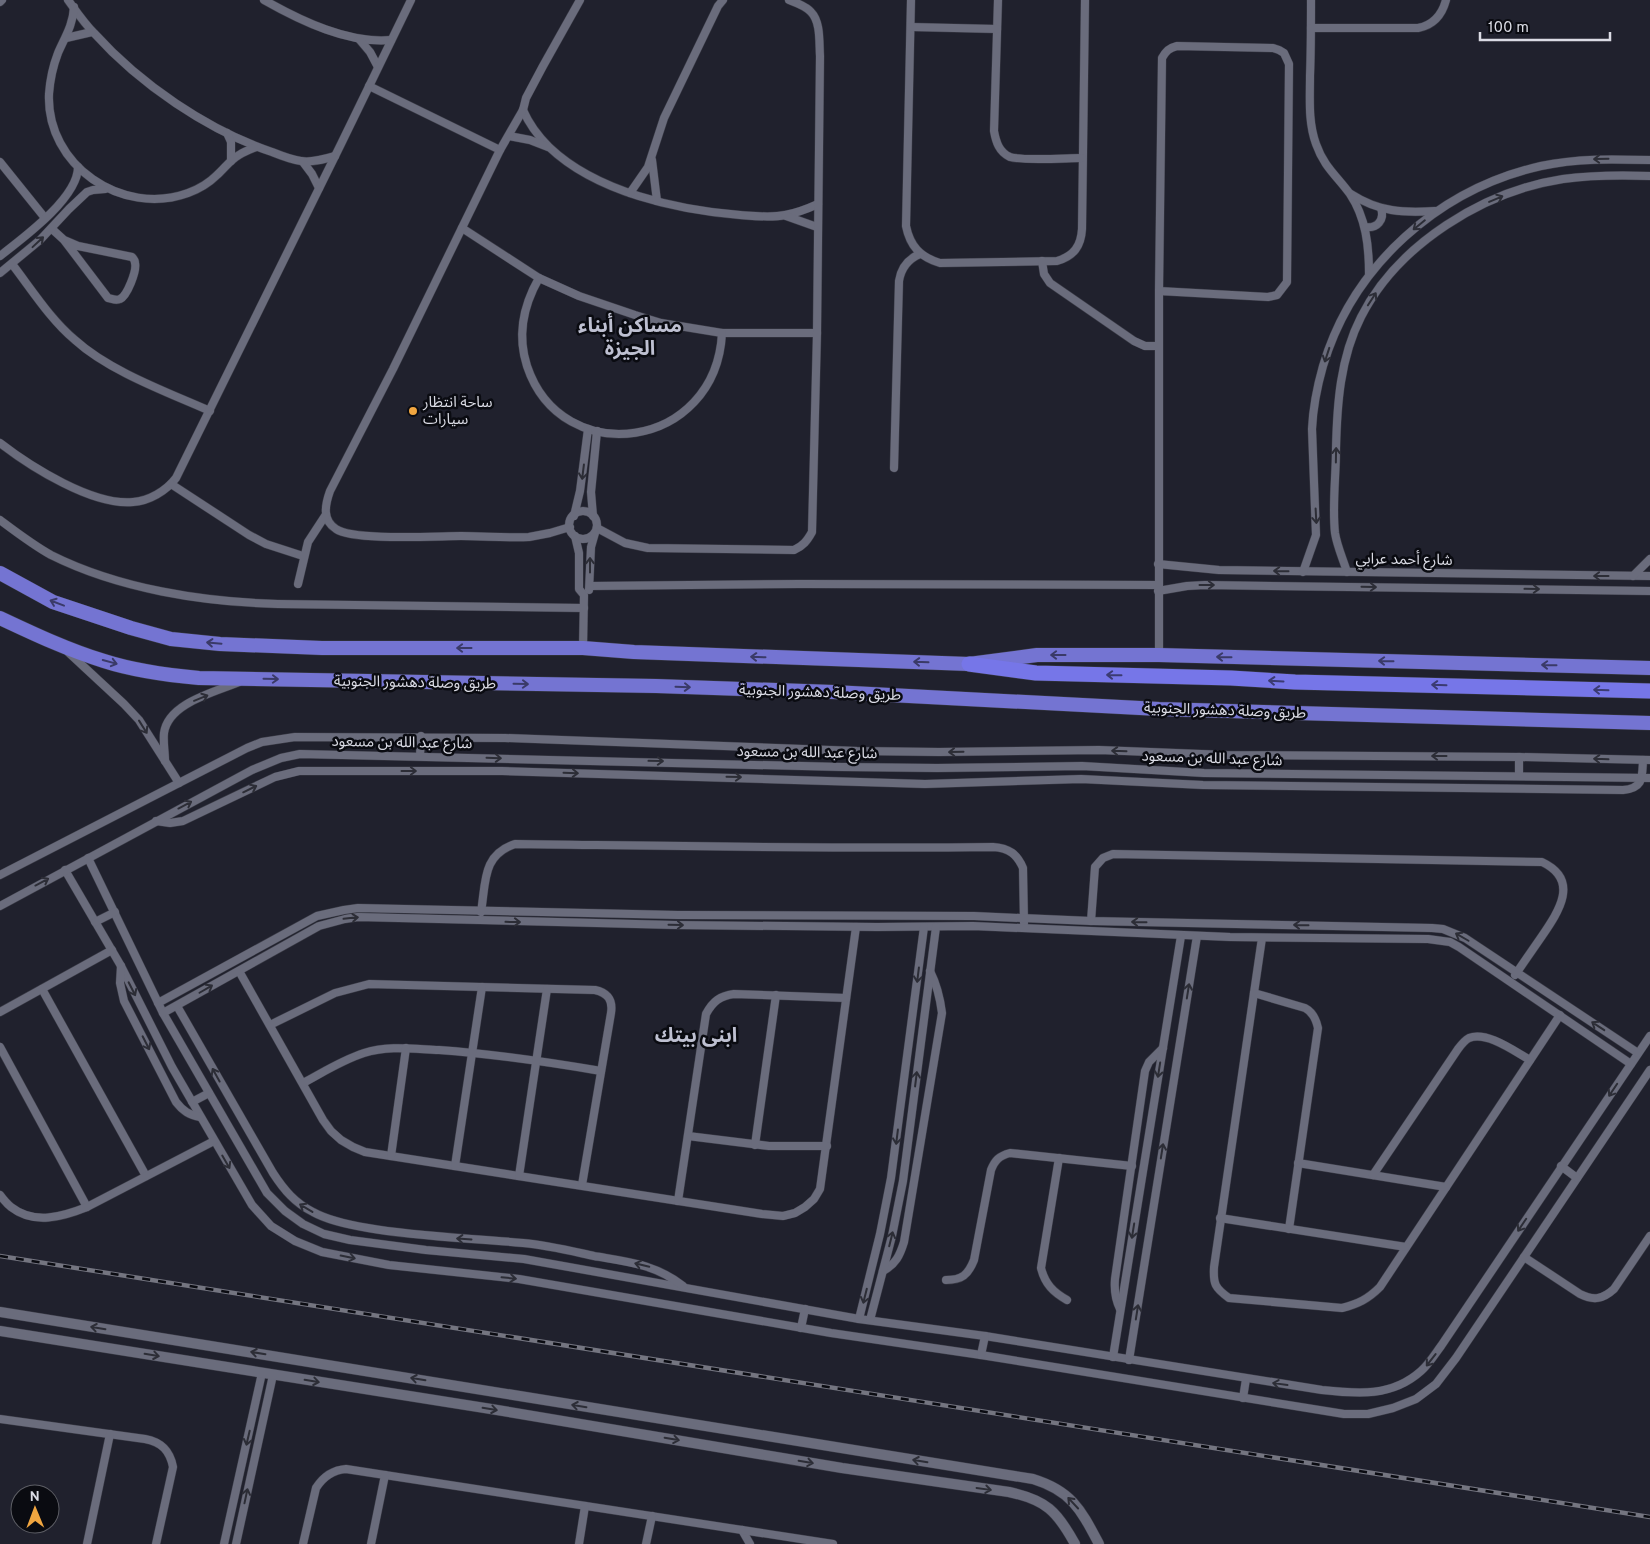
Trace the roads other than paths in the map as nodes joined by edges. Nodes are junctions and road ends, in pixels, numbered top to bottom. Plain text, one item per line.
1 (68, 0) edge
2 (264, 0) edge
3 (411, 0) edge
4 (580, 0) edge
5 (789, 0) edge
6 (911, 0) edge
7 (998, 0) edge
8 (1085, 0) edge
9 (1311, 0) edge
10 (1446, 0) edge
11 (720, 2) edge
12 (74, 7) junction
13 (910, 28) junction
14 (1311, 28) junction
15 (997, 29) junction
16 (92, 32) junction
17 (66, 38) junction
18 (359, 39) junction
19 (391, 40) junction
20 (378, 67) junction
21 (369, 86) junction
22 (522, 110) junction
23 (227, 133) junction
24 (509, 136) junction
25 (256, 147) junction
26 (550, 147) junction
27 (500, 150) junction
28 (335, 156) junction
29 (652, 158) junction
30 (1082, 158) junction
31 (1650, 160) edge
32 (231, 161) junction
33 (0, 162) edge
34 (303, 162) junction
35 (78, 167) junction
36 (1650, 176) edge
37 (319, 188) junction
38 (108, 189) junction
39 (630, 193) junction
40 (1349, 193) junction
41 (657, 201) junction
42 (818, 204) junction
43 (1380, 208) junction
44 (1437, 211) junction
45 (784, 215) junction
46 (45, 218) junction
47 (817, 226) junction
48 (1365, 227) junction
49 (462, 228) junction
50 (52, 229) junction
51 (64, 240) junction
52 (1, 252) edge
53 (920, 254) junction
54 (1042, 261) junction
55 (12, 264) junction
56 (0, 273) edge
57 (1369, 274) junction
58 (539, 278) junction
59 (1160, 291) junction
60 (722, 333) junction
61 (817, 333) junction
62 (1158, 346) junction
63 (210, 411) junction
64 (588, 429) junction
65 (597, 431) junction
66 (0, 443) edge
67 (894, 468) dead end
68 (171, 484) junction
69 (326, 516) junction
70 (574, 516) junction
71 (594, 516) junction
72 (0, 520) edge
73 (570, 527) junction
74 (596, 530) junction
75 (575, 536) junction
76 (304, 556) junction
77 (1650, 559) edge
78 (1158, 564) junction
79 (1304, 572) junction
80 (1347, 572) junction
81 (0, 573) edge
82 (1423, 573) junction
83 (1633, 576) junction
84 (1650, 576) edge
85 (298, 584) dead end
86 (590, 586) junction
87 (1423, 587) junction
88 (1158, 588) junction
89 (1650, 591) edge
90 (584, 595) junction
91 (584, 608) junction
92 (0, 618) edge
93 (59, 644) junction
94 (583, 648) junction
95 (1159, 656) junction
96 (969, 664) junction
97 (1650, 668) edge
98 (247, 679) junction
99 (1650, 691) edge
100 (1650, 724) edge
101 (421, 736) junction
102 (420, 756) junction
103 (474, 757) junction
104 (1519, 757) junction
105 (1646, 760) edge
106 (680, 762) junction
107 (165, 763) junction
108 (776, 765) junction
109 (1082, 766) junction
110 (873, 767) junction
111 (475, 771) junction
112 (1204, 773) junction
113 (1300, 774) junction
114 (1408, 775) junction
115 (680, 776) junction
116 (1519, 776) junction
117 (776, 778) junction
118 (1646, 778) edge
119 (1081, 779) junction
120 (873, 782) junction
121 (179, 783) junction
122 (1203, 785) junction
123 (1300, 786) junction
124 (1408, 788) junction
125 (156, 821) junction
126 (88, 858) junction
127 (66, 870) junction
128 (0, 875) edge
129 (0, 906) edge
130 (429, 910) junction
131 (115, 912) junction
132 (481, 912) junction
133 (568, 913) junction
134 (877, 916) junction
135 (1024, 918) junction
136 (429, 920) junction
137 (1091, 921) junction
138 (95, 922) junction
139 (568, 923) junction
140 (1231, 924) junction
141 (856, 927) junction
142 (877, 927) junction
143 (924, 927) junction
144 (936, 927) junction
145 (295, 928) junction
146 (1024, 929) junction
147 (300, 936) junction
148 (1181, 936) junction
149 (1197, 936) junction
150 (1230, 937) junction
151 (1262, 938) junction
152 (112, 950) junction
153 (121, 966) junction
154 (239, 971) junction
155 (930, 971) junction
156 (1517, 972) junction
157 (1510, 981) junction
158 (482, 987) junction
159 (42, 989) junction
160 (547, 989) junction
161 (1254, 993) junction
162 (776, 995) junction
163 (846, 998) junction
164 (158, 1003) junction
165 (177, 1006) junction
166 (0, 1012) edge
167 (164, 1013) junction
168 (1560, 1015) junction
169 (270, 1025) junction
170 (1650, 1036) edge
171 (0, 1047) edge
172 (406, 1048) junction
173 (1163, 1048) junction
174 (472, 1052) junction
175 (1638, 1053) junction
176 (1530, 1060) junction
177 (536, 1061) junction
178 (1631, 1064) junction
179 (1650, 1070) edge
180 (601, 1071) junction
181 (303, 1083) junction
182 (209, 1093) junction
183 (192, 1102) junction
184 (200, 1117) junction
185 (688, 1136) junction
186 (214, 1141) junction
187 (755, 1145) junction
188 (256, 1146) junction
189 (826, 1146) junction
190 (244, 1153) junction
191 (391, 1156) junction
192 (1059, 1158) junction
193 (1298, 1163) junction
194 (455, 1166) junction
195 (1132, 1166) junction
196 (1562, 1166) junction
197 (1373, 1175) junction
198 (146, 1176) junction
199 (519, 1176) junction
200 (1578, 1178) junction
201 (582, 1186) junction
202 (1446, 1186) junction
203 (0, 1195) edge
204 (678, 1201) junction
205 (87, 1207) junction
206 (1220, 1218) junction
207 (353, 1225) junction
208 (1289, 1229) junction
209 (428, 1236) junction
210 (1650, 1236) edge
211 (350, 1240) junction
212 (527, 1243) junction
213 (1406, 1247) junction
214 (426, 1250) junction
215 (1524, 1257) junction
216 (524, 1259) junction
217 (883, 1271) junction
218 (946, 1280) dead end
219 (684, 1288) junction
220 (1067, 1300) dead end
221 (805, 1309) junction
222 (1121, 1309) junction
223 (0, 1312) edge
224 (14, 1314) junction
225 (859, 1319) junction
226 (870, 1320) junction
227 (801, 1328) junction
228 (0, 1331) edge
229 (11, 1332) junction
230 (985, 1336) junction
231 (981, 1355) junction
232 (1113, 1357) junction
233 (1129, 1360) junction
234 (262, 1373) junction
235 (273, 1375) junction
236 (1246, 1379) junction
237 (465, 1387) junction
238 (1243, 1398) junction
239 (463, 1405) junction
240 (255, 1406) junction
241 (266, 1408) junction
242 (627, 1414) junction
243 (0, 1419) edge
244 (624, 1431) junction
245 (110, 1434) junction
246 (761, 1435) junction
247 (852, 1450) junction
248 (758, 1454) junction
249 (849, 1469) junction
250 (386, 1475) junction
251 (585, 1506) junction
252 (652, 1516) junction
253 (742, 1530) junction
254 (823, 1543) edge
255 (87, 1544) edge
256 (156, 1544) edge
257 (224, 1544) edge
258 (236, 1544) edge
259 (303, 1544) edge
260 (371, 1544) edge
261 (579, 1544) edge
262 (646, 1544) edge
263 (750, 1544) edge
264 (834, 1544) edge
265 (1075, 1544) edge
266 (1099, 1544) edge

1 - 12 street
2 - 18 street
3 - 19 street
4 - 22 street
5 - 42 street
6 - 13 street
7 - 15 street
8 - 30 street
9 - 14 street
10 - 14 street
11 - 29 street
12 - 16 street
12 - 17 street
13 - 15 street
13 - 53 street
14 - 40 street
15 - 30 street
16 - 17 street
16 - 23 street
17 - 35 street
18 - 19 street
18 - 20 street
19 - 20 street
20 - 21 street
21 - 27 street
21 - 28 street
22 - 24 street
22 - 26 street
23 - 25 street
23 - 32 street
24 - 26 street
24 - 27 street
25 - 32 street
25 - 34 street
26 - 39 street
27 - 49 street
28 - 34 street
28 - 37 street
29 - 39 street
29 - 41 street
30 - 54 street
31 -> 44 street
32 - 38 street
33 - 46 street
34 - 37 street
35 - 38 street
35 - 46 street
80 -> 36 street
37 - 63 street
38 - 50 street
39 - 41 street
40 - 43 street
40 - 48 street
41 - 45 street
42 - 45 street
42 - 47 street
43 - 44 street
43 - 48 street
44 -> 57 street
45 - 47 street
46 - 52 street
47 - 61 street
48 - 57 street
49 - 58 street
49 - 69 street
50 - 51 street
55 -> 50 street
51 - 51 street
53 - 54 street
53 - 67 street
54 - 62 street
55 - 56 street
55 - 63 street
57 -> 79 street
58 - 60 street
58 - 64 street
59 - 59 street
59 - 62 street
60 - 61 street
60 - 65 street
61 - 74 street
62 - 78 street
63 - 68 street
64 - 65 street
64 -> 70 street
65 - 71 street
66 - 68 street
68 - 76 street
69 - 73 street
69 - 76 street
70 - 71 street
70 - 73 street
71 - 74 street
72 - 91 street
73 - 75 street
74 - 75 street
86 -> 74 street
75 - 90 street
76 - 85 street
77 - 83 street
79 -> 78 street, شارع أحمد عرابي
78 - 88 street
79 - 80 street, شارع أحمد عرابي
80 - 82 street, شارع أحمد عرابي
94 -> 81 highway, طريق وصلة دهشور الجنوبية
83 -> 82 street, شارع أحمد عرابي
82 - 87 street
83 - 84 street, شارع أحمد عرابي
86 - 88 street
86 - 90 street
88 -> 87 street
87 -> 89 street
88 - 95 street
90 - 91 street
91 - 94 street
92 - 93 highway, طريق وصلة دهشور الجنوبية
93 -> 98 highway, طريق وصلة دهشور الجنوبية
93 -> 107 street
96 -> 94 highway, طريق وصلة دهشور الجنوبية
95 -> 96 highway
97 -> 95 highway
99 -> 96 highway, طريق وصلة دهشور الجنوبية
98 -> 100 highway, طريق وصلة دهشور الجنوبية
107 -> 98 street
101 - 102 street
104 -> 101 street, شارع عبد الله بن مسعود
101 - 121 street, شارع عبد الله بن مسعود
102 - 103 street, شارع عبد الله بن مسعود
125 -> 102 street, شارع عبد الله بن مسعود
103 -> 106 street, شارع عبد الله بن مسعود
103 - 111 street
105 -> 104 street, شارع عبد الله بن مسعود
104 - 116 street
105 - 118 street
106 - 108 street, شارع عبد الله بن مسعود
106 - 115 street
107 - 121 street
108 - 110 street, شارع عبد الله بن مسعود
108 - 117 street
109 - 110 street, شارع عبد الله بن مسعود
109 - 112 street, شارع عبد الله بن مسعود
109 - 119 street
110 - 120 street
111 -> 115 street
125 -> 111 street
112 - 113 street, شارع عبد الله بن مسعود
112 - 122 street
113 - 114 street, شارع عبد الله بن مسعود
113 - 123 street
114 - 116 street, شارع عبد الله بن مسعود
114 - 124 street
115 -> 117 street
116 - 118 street, شارع عبد الله بن مسعود
117 - 120 street
118 - 124 street
119 - 120 street
119 - 122 street
121 - 128 street, شارع عبد الله بن مسعود
122 - 123 street
123 - 124 street
125 - 126 street, شارع عبد الله بن مسعود
126 - 127 street, شارع عبد الله بن مسعود
126 - 131 street
129 -> 127 street, شارع عبد الله بن مسعود
127 - 138 street
130 - 132 street
130 - 136 street
130 - 145 street
131 - 138 street
131 - 164 street
132 - 133 street
132 - 135 street
133 - 134 street
133 - 139 street
134 - 135 street
134 - 142 street
135 - 137 street
135 - 146 street
136 -> 139 street
147 -> 136 street
140 -> 137 street
137 - 156 street
138 - 152 street
139 -> 141 street
140 - 150 street
156 -> 140 street
141 - 142 street
141 - 163 street
142 - 143 street
143 - 144 street
143 -> 225 street
144 - 146 street
144 - 155 street
145 - 147 street
145 - 164 street
146 - 148 street
147 - 154 street
148 - 149 street
148 - 173 street
149 - 150 street
233 -> 149 street
150 - 151 street
151 - 157 street
151 - 161 street
152 - 153 street
152 - 159 street
153 -> 183 street
153 -> 184 street
165 -> 154 street
154 - 169 street
217 -> 155 street
155 - 217 street
156 - 157 street
175 -> 156 street
157 - 168 street
158 - 160 street
158 - 169 street
158 - 174 street
159 - 166 street
159 - 198 street
160 - 177 street
160 - 180 street
161 - 193 street
161 - 206 street
162 - 163 street
162 - 185 street
162 - 187 street
163 - 189 street
164 - 167 street
165 - 167 street
188 -> 165 street
167 - 182 street
168 - 176 street
168 - 178 street
169 - 181 street
170 - 175 street
171 - 205 street
172 - 174 street
172 - 181 street
172 - 191 street
173 - 195 street
173 -> 222 street
174 - 177 street
174 - 194 street
175 - 178 street
176 - 197 street
176 - 202 street
177 - 180 street
177 - 199 street
178 -> 196 street
179 - 200 street
180 - 201 street
181 - 191 street
182 - 183 street
182 - 190 street
183 - 184 street
184 - 186 street
185 - 187 street
185 - 204 street
186 - 198 street
186 -> 227 street
187 - 189 street
188 - 190 street
207 -> 188 street
189 - 204 street
190 - 211 street
191 - 194 street
192 - 195 street
192 - 218 street
192 - 220 street
193 - 197 street
193 - 208 street
194 - 199 street
195 - 222 street
196 - 200 street
196 -> 236 street
197 - 202 street
198 - 205 street
199 - 201 street
200 - 215 street
201 - 204 street
202 - 213 street
203 - 205 street
206 - 208 street
206 - 213 street
207 - 209 street
207 - 211 street
208 - 213 street
212 -> 209 street
209 - 214 street
210 - 215 street
211 - 214 street
212 - 216 street
219 -> 212 street
214 - 216 street
215 - 238 street
216 - 219 street
217 - 226 street
219 - 221 street
221 - 225 street
221 - 227 street
222 - 232 street
223 - 224 street
224 - 229 street
237 -> 224 street
225 - 226 street
226 - 230 street
227 - 231 street
228 - 229 street
229 -> 234 street
230 - 231 street
230 - 232 street
231 - 238 street
232 - 233 street
233 - 236 street
234 - 235 street
234 - 240 street
235 -> 239 street
235 - 241 street
236 - 238 street
237 - 239 street
242 -> 237 street
239 -> 244 street
240 - 241 street
240 -> 257 street
258 -> 241 street
242 - 244 street
242 - 246 street
243 - 245 street
244 -> 248 street
245 - 255 street
245 - 256 street
246 - 247 street
246 - 248 street
247 - 249 street
266 -> 247 street
248 -> 249 street
249 -> 265 street
250 - 251 street
250 - 259 street
250 - 260 street
251 - 252 street
251 - 261 street
252 - 253 street
252 - 262 street
253 - 254 street
253 - 263 street
254 - 264 street

